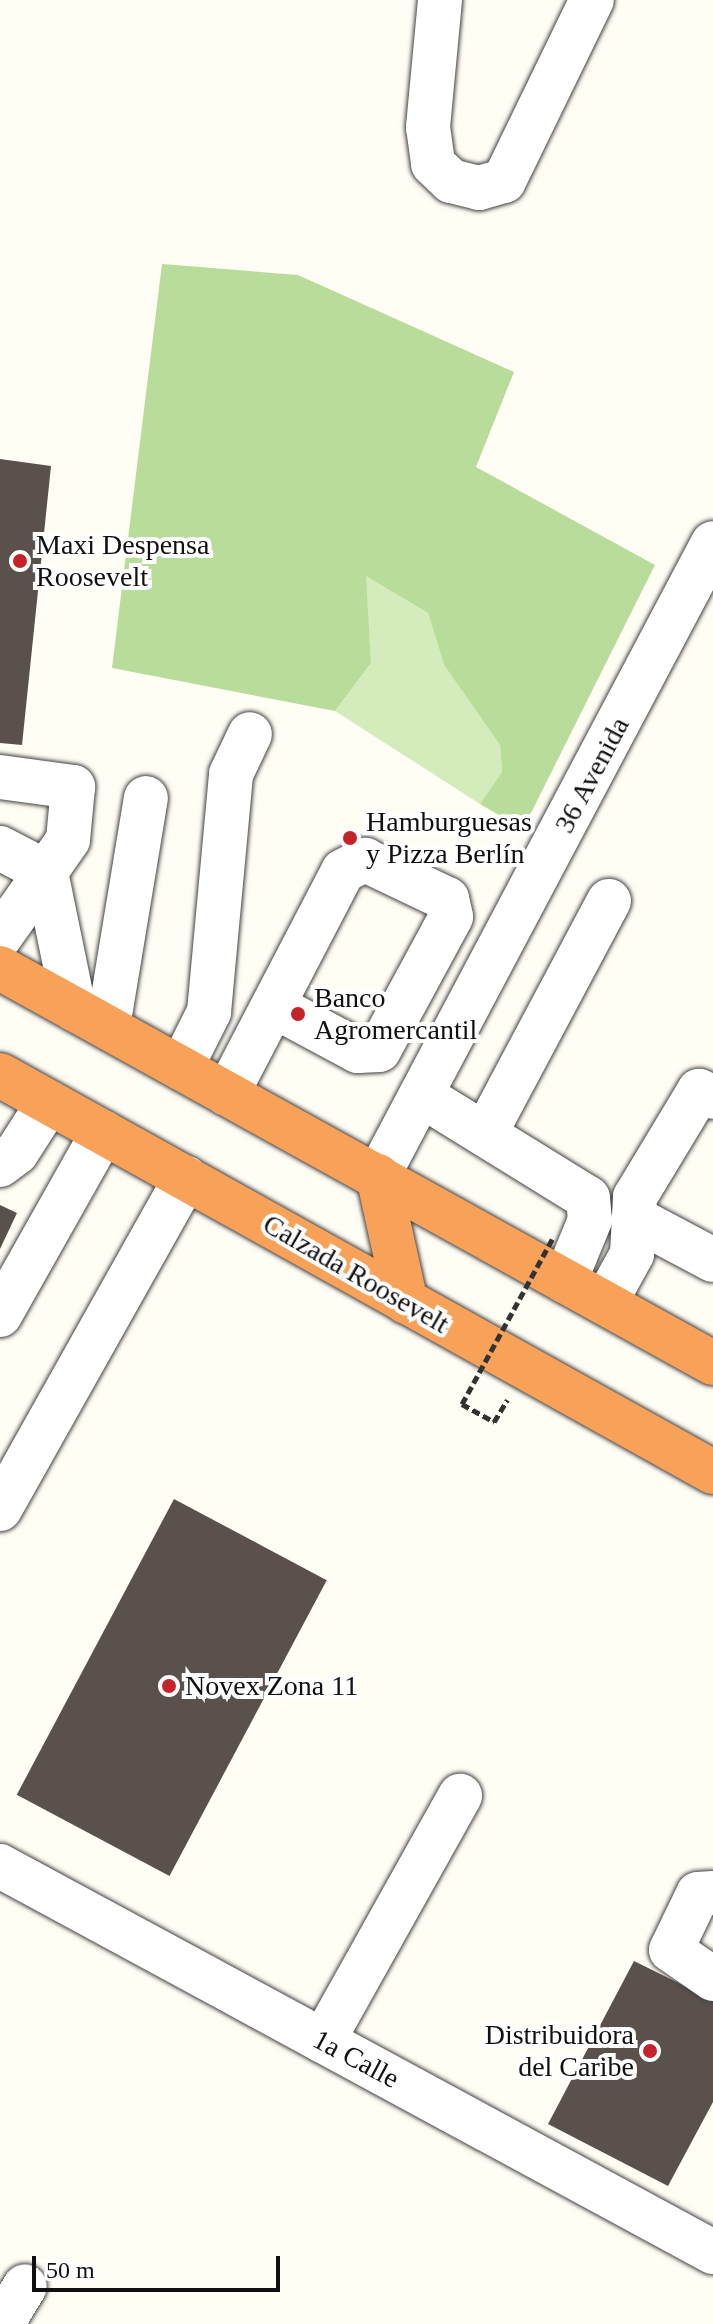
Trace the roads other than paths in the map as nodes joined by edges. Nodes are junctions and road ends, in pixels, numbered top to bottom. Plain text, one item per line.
1 (440, 0) edge
2 (592, 0) edge
3 (713, 543) edge
4 (698, 611) edge
5 (250, 734) dead end
6 (0, 777) edge
7 (146, 798) dead end
8 (0, 848) edge
9 (46, 872) junction
10 (609, 901) dead end
11 (0, 937) edge
12 (0, 968) edge
13 (276, 1007) junction
14 (91, 1018) junction
15 (181, 1068) junction
16 (0, 1075) edge
17 (708, 1084) edge
18 (227, 1094) junction
19 (421, 1095) junction
20 (49, 1102) junction
21 (103, 1132) junction
22 (485, 1134) junction
23 (0, 1165) edge
24 (378, 1176) junction
25 (186, 1178) junction
26 (634, 1218) junction
27 (713, 1260) edge
28 (565, 1281) junction
29 (406, 1302) junction
30 (605, 1303) junction
31 (0, 1315) edge
32 (711, 1356) edge
33 (713, 1472) edge
34 (0, 1509) edge
35 (460, 1796) dead end
36 (0, 1866) edge
37 (713, 1893) edge
38 (713, 1979) edge
39 (323, 2041) junction
40 (713, 2252) edge
41 (25, 2286) dead end
42 (2, 2324) edge

1 - 2 street
3 - 4 street, 36 Avenida
4 - 19 street, 36 Avenida
5 - 15 street
6 - 9 street
7 - 14 street
8 - 9 street
9 - 11 street
9 - 14 street
10 - 22 street
12 - 14 highway
13 - 13 street
13 - 18 street
14 - 15 highway
15 - 18 highway
16 - 20 highway, Calzada Roosevelt
17 - 26 street
18 - 24 highway
19 - 22 street
19 - 24 street, 36 Avenida
20 - 21 highway, Calzada Roosevelt
20 - 23 street
21 - 25 highway, Calzada Roosevelt
21 - 31 street
22 - 28 street
24 - 28 highway
24 - 29 highway
25 - 29 highway, Calzada Roosevelt
25 - 34 street
26 - 27 street
26 - 30 street
28 - 30 highway
29 - 33 highway, Calzada Roosevelt
30 - 32 highway
35 - 39 street
36 - 39 street, 1a Calle
37 - 38 street
39 - 40 street, 1a Calle
41 - 42 street

